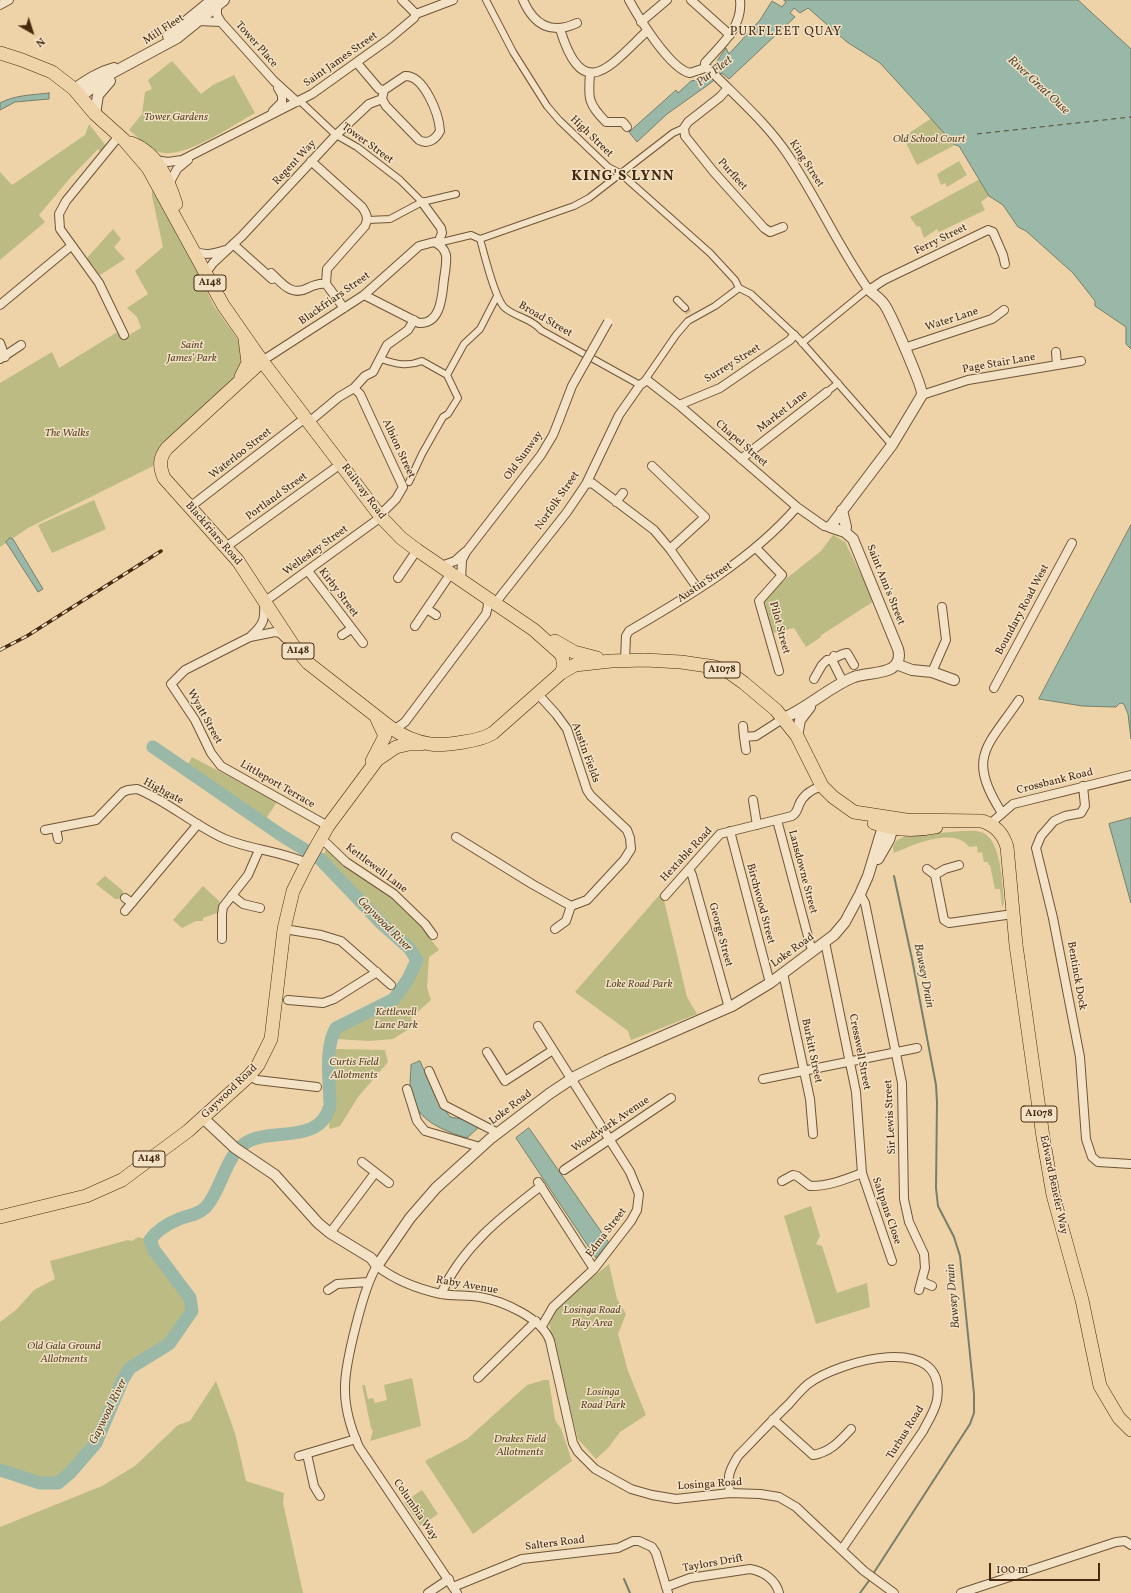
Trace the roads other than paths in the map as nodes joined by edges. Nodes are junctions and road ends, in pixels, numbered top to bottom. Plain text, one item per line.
1 (9, 0) edge
2 (402, 0) edge
3 (453, 0) edge
4 (486, 0) edge
5 (523, 0) edge
6 (629, 0) edge
7 (667, 0) edge
8 (691, 0) edge
9 (740, 0) edge
10 (216, 4) edge
11 (0, 6) edge
12 (416, 14) junction
13 (198, 21) junction
14 (221, 22) junction
15 (641, 22) junction
16 (577, 23) dead end
17 (560, 29) junction
18 (647, 31) junction
19 (730, 35) junction
20 (0, 53) edge
21 (142, 58) junction
22 (357, 63) junction
23 (130, 65) junction
24 (707, 68) junction
25 (590, 74) junction
26 (275, 82) junction
27 (726, 86) junction
28 (384, 90) junction
29 (77, 93) junction
30 (382, 99) junction
31 (298, 101) junction
32 (282, 102) joint
33 (272, 113) junction
34 (95, 114) junction
35 (625, 123) dead end
36 (684, 128) junction
37 (336, 135) junction
38 (122, 138) junction
39 (200, 152) junction
40 (155, 160) junction
41 (311, 161) junction
42 (620, 173) junction
43 (169, 184) junction
44 (456, 194) dead end
45 (422, 202) junction
46 (368, 220) junction
47 (783, 227) dead end
48 (184, 232) junction
49 (480, 239) junction
50 (438, 243) junction
51 (71, 246) junction
52 (232, 247) junction
53 (194, 252) junction
54 (1005, 264) dead end
55 (205, 274) junction
56 (270, 274) dead end
57 (282, 284) junction
58 (326, 284) junction
59 (739, 288) junction
60 (869, 290) junction
61 (364, 294) junction
62 (497, 296) junction
63 (677, 300) dead end
64 (0, 305) edge
65 (344, 308) junction
66 (504, 308) junction
67 (685, 308) tunnel mouth
68 (491, 310) junction
69 (1004, 310) dead end
70 (414, 320) junction
71 (608, 322) dead end
72 (243, 332) junction
73 (124, 335) dead end
74 (794, 335) junction
75 (0, 343) edge
76 (802, 343) junction
77 (22, 345) dead end
78 (904, 348) junction
79 (1056, 352) dead end
80 (3, 358) edge
81 (380, 359) junction
82 (262, 361) junction
83 (1080, 361) dead end
84 (1057, 365) junction
85 (447, 375) junction
86 (642, 383) junction
87 (838, 383) junction
88 (234, 386) junction
89 (354, 388) junction
90 (827, 392) joint
91 (922, 395) junction
92 (679, 405) junction
93 (307, 420) junction
94 (892, 445) junction
95 (741, 459) junction
96 (342, 464) junction
97 (652, 466) dead end
98 (406, 484) junction
99 (586, 484) junction
100 (622, 494) dead end
101 (616, 502) junction
102 (797, 506) junction
103 (190, 507) junction
104 (842, 510) junction
105 (380, 516) junction
106 (830, 527) junction
107 (844, 532) junction
108 (1072, 543) dead end
109 (226, 547) junction
110 (756, 548) junction
111 (670, 549) junction
112 (417, 550) junction
113 (466, 552) junction
114 (308, 571) junction
115 (451, 573) junction
116 (398, 578) dead end
117 (698, 589) junction
118 (492, 600) junction
119 (264, 602) junction
120 (942, 607) dead end
121 (427, 609) junction
122 (436, 615) dead end
123 (415, 626) dead end
124 (351, 629) junction
125 (534, 630) junction
126 (342, 635) dead end
127 (250, 637) junction
128 (363, 643) dead end
129 (293, 645) junction
130 (833, 658) junction
131 (612, 661) junction
132 (625, 661) junction
133 (896, 664) junction
134 (854, 665) dead end
135 (779, 671) dead end
136 (932, 672) junction
137 (560, 673) junction
138 (814, 679) dead end
139 (954, 680) dead end
140 (843, 682) junction
141 (994, 688) dead end
142 (537, 693) junction
143 (818, 698) junction
144 (1019, 700) dead end
145 (372, 712) junction
146 (784, 718) junction
147 (743, 726) dead end
148 (394, 730) junction
149 (797, 736) junction
150 (744, 737) junction
151 (431, 744) junction
152 (746, 750) dead end
153 (216, 761) joint
154 (1131, 775) edge
155 (364, 776) junction
156 (822, 786) junction
157 (1083, 786) junction
158 (753, 800) dead end
159 (1002, 813) junction
160 (777, 820) junction
161 (890, 822) junction
162 (198, 824) junction
163 (990, 824) junction
164 (757, 825) junction
165 (328, 826) junction
166 (56, 829) junction
167 (46, 830) dead end
168 (730, 831) junction
169 (456, 837) dead end
170 (321, 838) junction
171 (58, 839) dead end
172 (259, 850) junction
173 (307, 863) junction
174 (959, 865) dead end
175 (689, 869) junction
176 (927, 869) dead end
177 (935, 875) junction
178 (860, 894) junction
179 (232, 895) junction
180 (665, 896) dead end
181 (125, 898) dead end
182 (132, 903) junction
183 (571, 906) junction
184 (260, 908) dead end
185 (125, 911) dead end
186 (1013, 914) junction
187 (284, 929) junction
188 (555, 929) dead end
189 (433, 935) dead end
190 (222, 939) dead end
191 (825, 942) junction
192 (813, 951) junction
193 (377, 972) junction
194 (783, 973) junction
195 (770, 983) junction
196 (391, 985) dead end
197 (288, 1000) dead end
198 (729, 1008) junction
199 (538, 1026) dead end
200 (917, 1048) dead end
201 (553, 1050) junction
202 (487, 1052) dead end
203 (896, 1052) junction
204 (850, 1061) junction
205 (804, 1070) junction
206 (428, 1071) dead end
207 (249, 1076) junction
208 (763, 1078) dead end
209 (570, 1079) junction
210 (317, 1088) dead end
211 (407, 1089) dead end
212 (671, 1098) dead end
213 (203, 1118) junction
214 (498, 1133) junction
215 (813, 1134) dead end
216 (608, 1139) junction
217 (480, 1147) junction
218 (362, 1162) dead end
219 (1131, 1164) edge
220 (564, 1170) dead end
221 (861, 1171) junction
222 (375, 1172) junction
223 (838, 1178) dead end
224 (782, 1181) dead end
225 (389, 1183) dead end
226 (0, 1217) edge
227 (330, 1233) junction
228 (892, 1261) dead end
229 (377, 1266) junction
230 (594, 1269) junction
231 (368, 1282) junction
232 (923, 1282) junction
233 (932, 1286) dead end
234 (328, 1290) dead end
235 (919, 1290) dead end
236 (442, 1294) junction
237 (539, 1324) junction
238 (478, 1378) dead end
239 (774, 1419) junction
240 (851, 1429) dead end
241 (1131, 1430) edge
242 (356, 1439) junction
243 (307, 1454) junction
244 (299, 1456) dead end
245 (730, 1493) junction
246 (320, 1496) dead end
247 (640, 1541) joint
248 (1131, 1546) edge
249 (842, 1549) junction
250 (449, 1579) junction
251 (455, 1590) edge
252 (667, 1590) edge
253 (977, 1590) edge
254 (428, 1593) edge
255 (778, 1593) edge
256 (894, 1593) edge
257 (961, 1593) edge

1 - 11 street
2 - 12 street
3 - 12 street
4 - 42 street, High Street
5 - 17 street
6 - 15 street
7 - 15 street
8 - 19 street
9 - 19 street
10 - 13 street, Mill Fleet
10 - 14 street, Tower Place
10 - 21 street
12 - 22 street, Saint James Street
13 - 14 street, Tower Place
13 - 21 street, Mill Fleet
14 - 26 street, Tower Place
15 - 18 street
16 - 17 street
17 - 25 street
18 - 24 street
18 - 25 street
19 - 24 street
20 - 29 main road, A148
21 - 23 street, Mill Fleet
22 - 28 street
22 - 31 street, Saint James Street
23 - 29 street, Mill Fleet
23 - 34 street
24 - 27 street, King Street
25 - 35 street
26 - 31 street, Tower Place
26 - 32 street, Tower Place
27 - 36 street
27 - 60 street, King Street
28 - 30 street
28 - 30 street
29 - 34 main road, A148
30 - 37 street, Regent Way
31 - 33 street, Saint James Street
31 - 37 street, Tower Street
32 - 33 street, Saint James Street
33 - 39 street, Saint James Street
34 - 38 main road, A148
36 - 42 street
36 - 47 street, Purfleet
37 - 41 street, Regent Way
37 - 45 street, Tower Street
38 - 40 main road, A148
38 - 48 main road, A148
38 - 51 street
39 - 40 street, Saint James Street
39 - 43 street, Saint James Street
40 - 43 main road, A148
41 - 46 street
41 - 52 street, Regent Way
42 - 49 street
42 - 59 street, High Street
43 - 48 main road, A148
44 - 45 street
45 - 46 street
45 - 50 street
46 - 58 street
48 - 53 main road, A148
49 - 50 street
49 - 62 street, Broad Street
50 - 61 street, Blackfriars Street
50 - 70 street
51 - 64 street
51 - 73 street
52 - 53 street
52 - 55 street, Regent Way
52 - 57 street
53 - 55 main road, A148
54 - 60 street, Ferry Street
55 - 72 main road, A148
56 - 57 street
57 - 58 street
58 - 65 street
59 - 74 street, High Street
59 - 86 street, Norfolk Street
60 - 76 street
60 - 78 street
61 - 65 street, Blackfriars Street
61 - 70 street
62 - 66 street, Broad Street
62 - 68 street
63 - 67 street
65 - 82 street, Blackfriars Street
66 - 68 street
66 - 86 street, Broad Street
68 - 85 street
69 - 78 street, Water Lane
70 - 81 street, Waterloo Street
71 - 113 street, Old Sunway, bridge
72 - 82 main road, A148
72 - 88 main road, Blackfriars Road / A148
74 - 76 street, High Street
74 - 92 street, Surrey Street
75 - 80 street
76 - 87 street, High Street
77 - 80 street
78 - 91 street
79 - 84 street
81 - 85 street
81 - 89 street, Waterloo Street
82 - 88 main road, Blackfriars Road / A148
82 - 93 main road, Railway Road / A148
83 - 84 street, Page Stair Lane
84 - 91 street, Page Stair Lane
85 - 98 street
86 - 92 street, Chapel Street
86 - 99 street, Norfolk Street
87 - 90 street, Market Lane
87 - 94 street, High Street
88 - 103 main road, Blackfriars Road / A148
89 - 93 street, Waterloo Street
89 - 98 street, Albion Street
90 - 95 street, Market Lane
91 - 94 street
92 - 95 street, Chapel Street
93 - 96 main road, Railway Road / A148
93 - 103 street, Waterloo Street
94 - 104 street
95 - 102 street, Chapel Street
96 - 105 main road, Railway Road / A148
96 - 109 street, Portland Street
97 - 111 street
98 - 105 street, Albion Street
99 - 101 street
99 - 118 street, Norfolk Street
100 - 101 street
101 - 111 street
102 - 106 street, Chapel Street
102 - 110 street, Austin Street
103 - 109 main road, Blackfriars Road / A148
104 - 106 street
104 - 107 street
105 - 112 main road, Railway Road / A148
105 - 114 street, Wellesley Street
106 - 107 street
107 - 133 street, Saint Ann's Street
108 - 141 street, Boundary Road West
109 - 119 main road, Blackfriars Road / A148
110 - 117 street, Austin Street
110 - 135 street, Pilot Street
111 - 117 street
112 - 115 main road, Railway Road / A148
112 - 116 street
113 - 115 street, Old Sunway
113 - 115 street, Old Sunway
114 - 119 street, Wellesley Street
114 - 124 street, Kirby Street
115 - 118 main road, Railway Road / A148
115 - 121 street
117 - 132 street, Austin Street
118 - 125 main road, A148
118 - 148 street, Norfolk Street
119 - 127 street
119 - 129 main road, Blackfriars Road / A148
120 - 136 street
121 - 122 street
121 - 123 street
124 - 126 street, Kirby Street
124 - 128 street, Kirby Street
125 - 131 main road
125 - 137 main road, A148
127 - 129 street
127 - 153 street, Wyatt Street
129 - 145 main road, Blackfriars Road / A148
130 - 134 street
130 - 138 street
130 - 140 street
131 - 132 main road, A1078
131 - 137 main road, A1078
132 - 146 main road, A1078
133 - 136 street
133 - 140 street
136 - 139 street
137 - 142 main road, A148
140 - 143 street
142 - 151 main road, A148
142 - 183 street, Austin Fields
143 - 146 street
143 - 149 street
144 - 159 street
145 - 148 main road, Blackfriars Road / A148
145 - 155 main road, A148
146 - 149 main road, A1078
146 - 150 street
147 - 150 street
148 - 151 main road, A148
149 - 156 main road, A1078
150 - 152 street
151 - 155 main road, A148
153 - 165 street, Littleport Terrace
154 - 157 street, Crossbank Road
155 - 165 main road, A148
156 - 160 street, Hextable Road
156 - 161 main road, A1078
157 - 159 street, Crossbank Road
157 - 219 street, Bentinck Dock
158 - 164 street
159 - 163 street, Crossbank Road
160 - 164 street, Hextable Road
160 - 192 street, Lansdowne Street
161 - 163 main road, A1078
161 - 178 street, Loke Road
162 - 166 street, Highgate
162 - 172 street, Highgate
162 - 182 street
163 - 186 main road, Edward Benefer Way / A1078
164 - 168 street, Hextable Road
165 - 170 main road, Gaywood Road / A148
166 - 167 street, Highgate
166 - 171 street
168 - 175 street, Hextable Road
168 - 195 street, Birchwood Street
169 - 183 street
170 - 173 main road, Gaywood Road / A148
170 - 189 street, Kettlewell Lane
172 - 173 street, Highgate
172 - 179 street
173 - 187 main road, Gaywood Road / A148
174 - 177 street
175 - 180 street, Hextable Road
175 - 198 street, George Street
176 - 177 street
177 - 186 street
178 - 191 street, Loke Road
178 - 203 street, Sir Lewis Street
179 - 184 street
179 - 190 street
181 - 182 street
182 - 185 street
183 - 188 street
186 - 241 main road, Edward Benefer Way / A1078
187 - 193 street
187 - 207 main road, Gaywood Road / A148
191 - 192 street, Loke Road
191 - 204 street, Cresswell Street
192 - 194 street, Loke Road
193 - 196 street
193 - 197 street
194 - 195 street, Loke Road
194 - 205 street, Burkitt Street
195 - 198 street, Loke Road
198 - 209 street, Loke Road
199 - 201 street, Edma Street
200 - 203 street
201 - 202 street
201 - 209 street, Edma Street
203 - 204 street
203 - 232 street, Sir Lewis Street
204 - 205 street
204 - 221 street, Cresswell Street
205 - 208 street
205 - 215 street, Burkitt Street
206 - 214 street
207 - 210 street
207 - 213 main road, Gaywood Road / A148
209 - 214 street, Loke Road
209 - 216 street, Edma Street
211 - 217 street
212 - 216 street, Woodwark Avenue
213 - 226 main road, Gaywood Road / A148
213 - 227 street
214 - 217 street, Loke Road
216 - 220 street, Woodwark Avenue
216 - 230 street, Edma Street
217 - 229 street, Loke Road
218 - 222 street
221 - 223 street
221 - 224 street
221 - 228 street, Saltpans Close
222 - 225 street
222 - 227 street
227 - 229 street
229 - 231 street, Columbia Way
229 - 236 street, Raby Avenue
230 - 236 street
230 - 237 street, Edma Street
231 - 234 street
231 - 242 street, Columbia Way
232 - 233 street
232 - 235 street, Sir Lewis Street
236 - 237 street, Raby Avenue
237 - 238 street, Edma Street
237 - 245 street, Losinga Road
239 - 240 street
239 - 245 street, Turbus Road
239 - 249 street, Turbus Road
242 - 243 street
242 - 250 street, Columbia Way
243 - 244 street
243 - 246 street
245 - 249 street, Losinga Road
247 - 251 street, Salters Road
247 - 252 street, Taylors Drift
248 - 253 street
249 - 256 street, Losinga Road
250 - 251 street, Columbia Way
250 - 254 street
252 - 255 street, Taylors Drift
253 - 257 street

